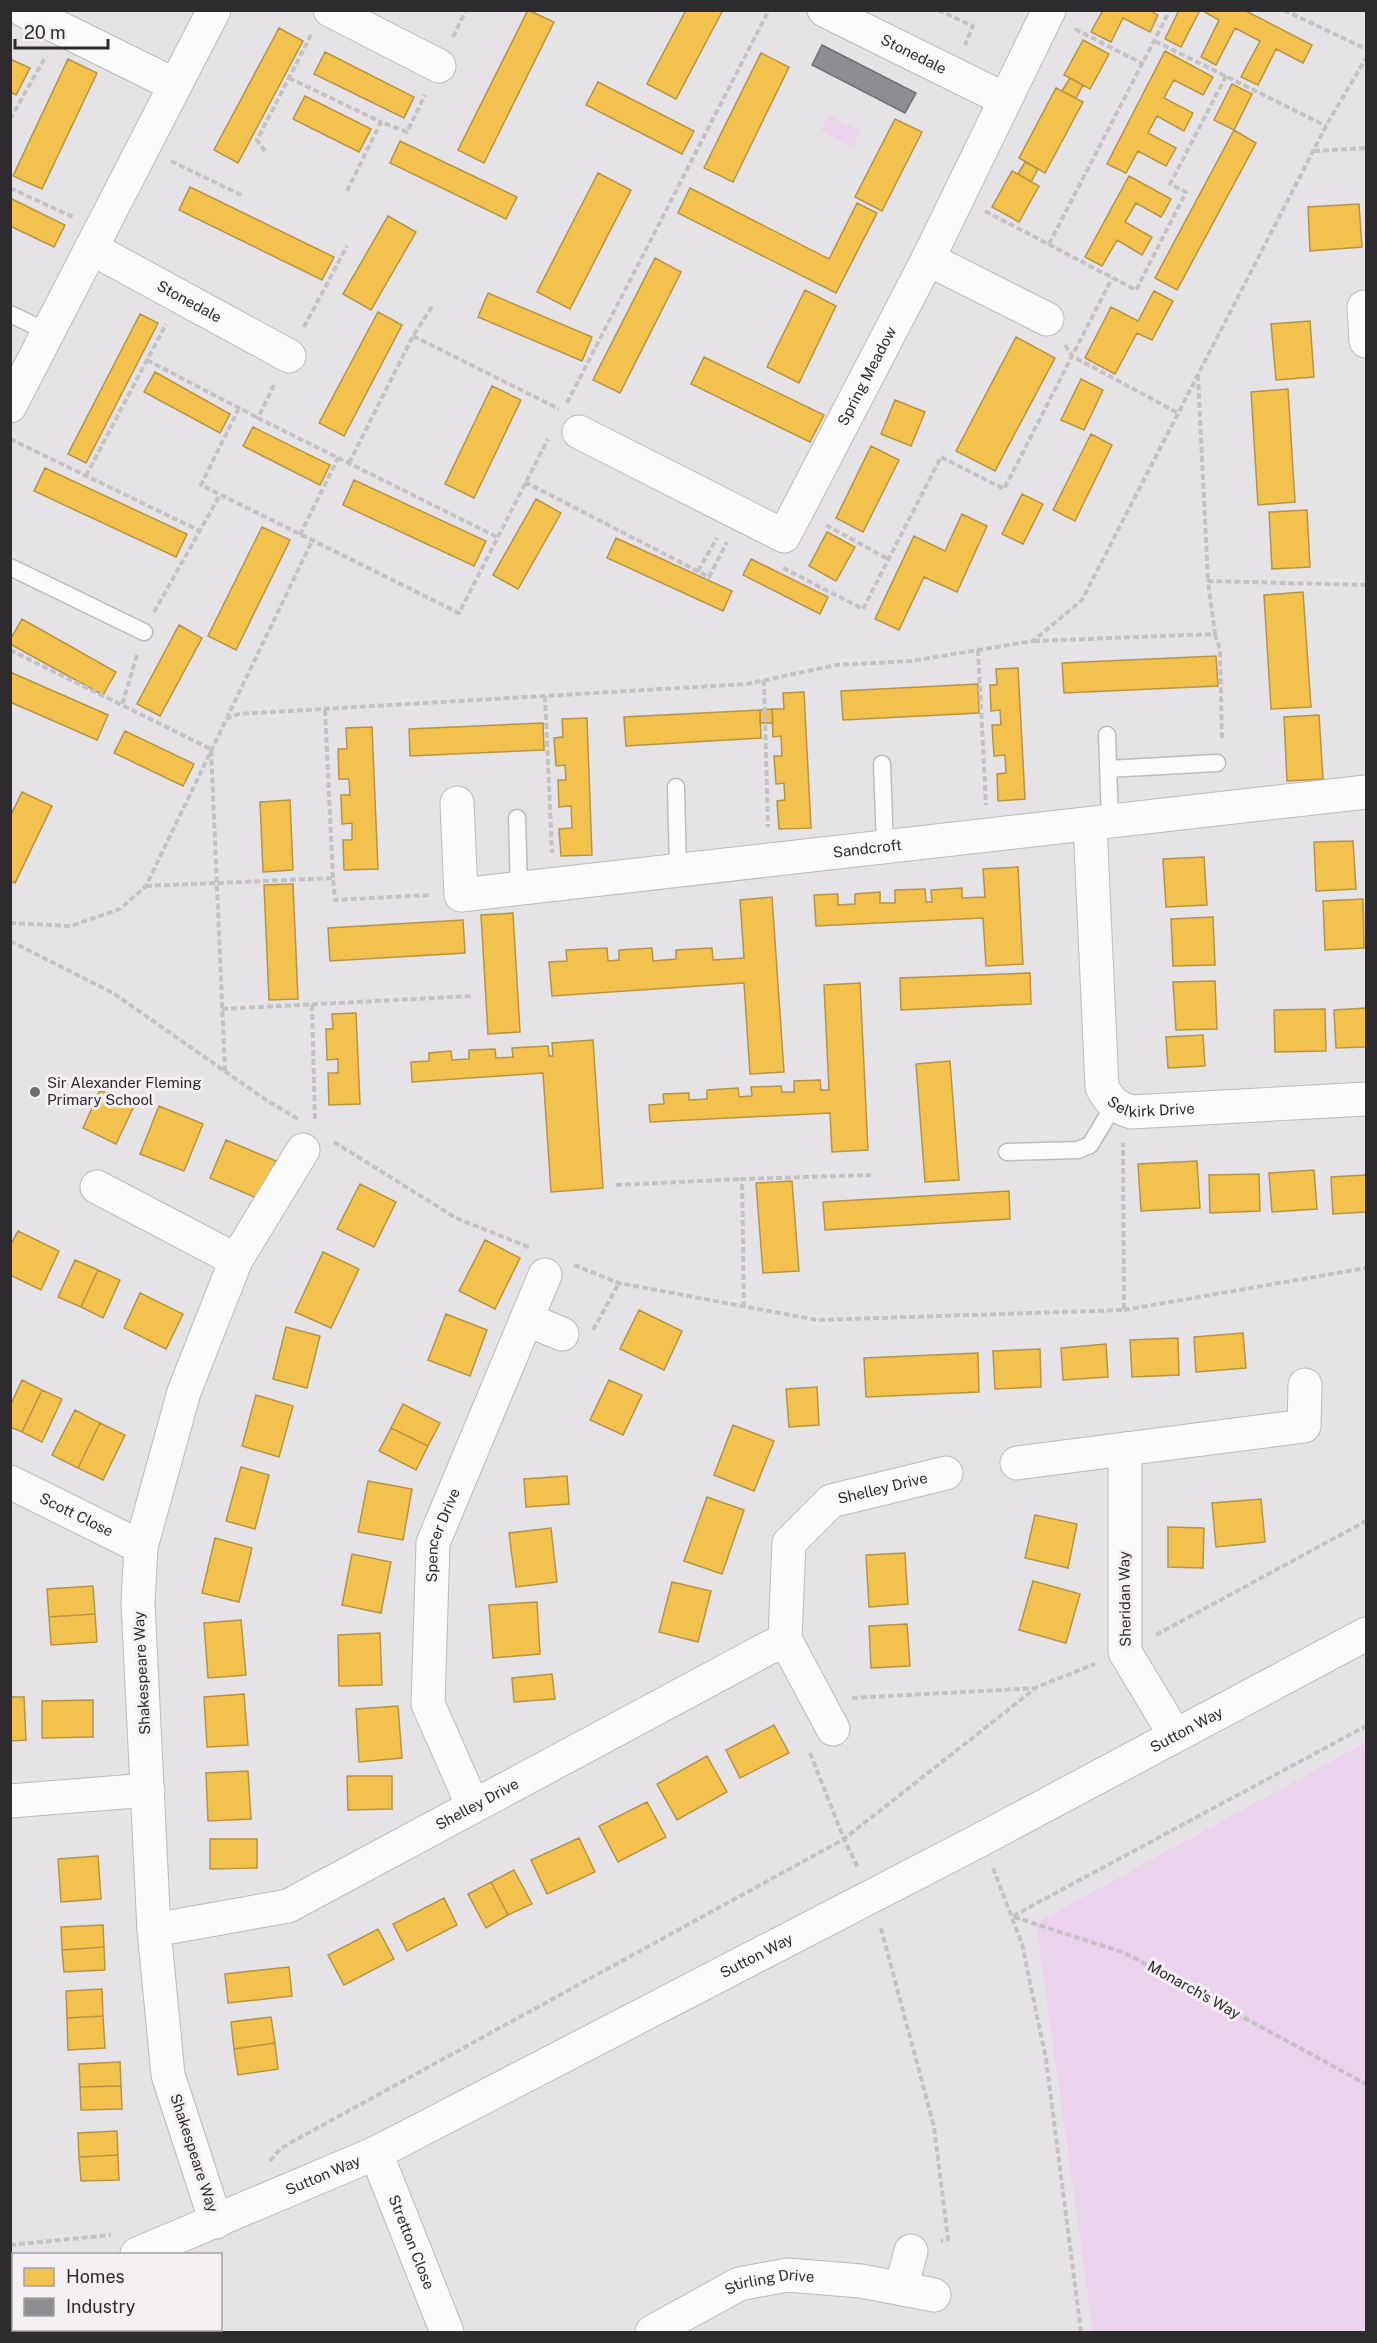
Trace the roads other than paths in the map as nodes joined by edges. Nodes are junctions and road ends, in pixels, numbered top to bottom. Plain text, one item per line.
1 (23, 10) edge
2 (214, 10) edge
3 (824, 10) edge
4 (1048, 13) edge
5 (322, 20) edge
6 (439, 66) road end
7 (176, 85) junction
8 (1004, 99) junction
9 (96, 239) junction
10 (928, 259) junction
11 (1364, 307) dead end
12 (10, 314) edge
13 (1047, 319) road end
14 (48, 332) junction
15 (1366, 341) edge
16 (289, 356) road end
17 (10, 406) edge
18 (566, 432) road end
19 (10, 567) edge
20 (144, 632) dead end
21 (1107, 735) dead end
22 (1220, 757) road end
23 (882, 764) dead end
24 (1108, 769) junction
25 (676, 787) dead end
26 (1366, 792) edge
27 (456, 803) dead end
28 (517, 818) dead end
29 (1100, 823) junction
30 (885, 848) junction
31 (678, 871) junction
32 (519, 888) junction
33 (1366, 1099) edge
34 (1119, 1107) junction
35 (309, 1140) road end
36 (1007, 1152) dead end
37 (97, 1186) dead end
38 (236, 1260) junction
39 (548, 1262) road end
40 (528, 1320) junction
41 (562, 1334) road end
42 (1305, 1384) dead end
43 (1125, 1449) junction
44 (1017, 1463) dead end
45 (946, 1473) dead end
46 (10, 1482) edge
47 (141, 1546) junction
48 (1366, 1634) edge
49 (785, 1639) junction
50 (833, 1729) road end
51 (1175, 1735) junction
52 (148, 1790) junction
53 (10, 1801) edge
54 (473, 1806) junction
55 (154, 1930) junction
56 (376, 2153) junction
57 (216, 2222) junction
58 (129, 2244) edge
59 (911, 2251) road end
60 (901, 2288) junction
61 (934, 2295) dead end
62 (447, 2332) edge
63 (652, 2332) edge

1 - 7 street
2 - 7 street
3 - 8 street, Stonedale
4 - 8 street, Spring Meadow
5 - 6 street
7 - 9 street
8 - 10 street, Spring Meadow
9 - 14 street
9 - 16 street, Stonedale
10 - 13 street
10 - 18 street, Spring Meadow
11 - 15 street
12 - 14 lane
14 - 17 street
19 - 20 lane
21 - 24 lane
22 - 24 lane
23 - 30 lane
24 - 29 lane
25 - 31 lane
26 - 29 street, Sandcroft
27 - 32 street, Sandcroft
28 - 32 lane
29 - 30 street, Sandcroft
29 - 34 street, Selkirk Drive
30 - 31 street, Sandcroft
31 - 32 street, Sandcroft
33 - 34 street, Selkirk Drive
34 - 36 lane
35 - 38 street, Shakespeare Way
37 - 38 street
38 - 47 street, Shakespeare Way
39 - 40 street, Spencer Drive
40 - 41 street
40 - 54 street, Spencer Drive
42 - 43 street
43 - 44 street
43 - 51 street, Sheridan Way
45 - 49 street, Shelley Drive
46 - 47 street, Scott Close
47 - 52 street, Shakespeare Way
48 - 51 street, Sutton Way
49 - 50 street
49 - 54 street, Shelley Drive
51 - 56 street, Sutton Way
52 - 53 street
52 - 55 street, Shakespeare Way
54 - 55 street, Shelley Drive
55 - 57 street, Shakespeare Way
56 - 57 street, Sutton Way
56 - 62 street, Stretton Close
57 - 58 street, Sutton Way
59 - 60 street
60 - 61 street, Stirling Drive
60 - 63 street, Stirling Drive

